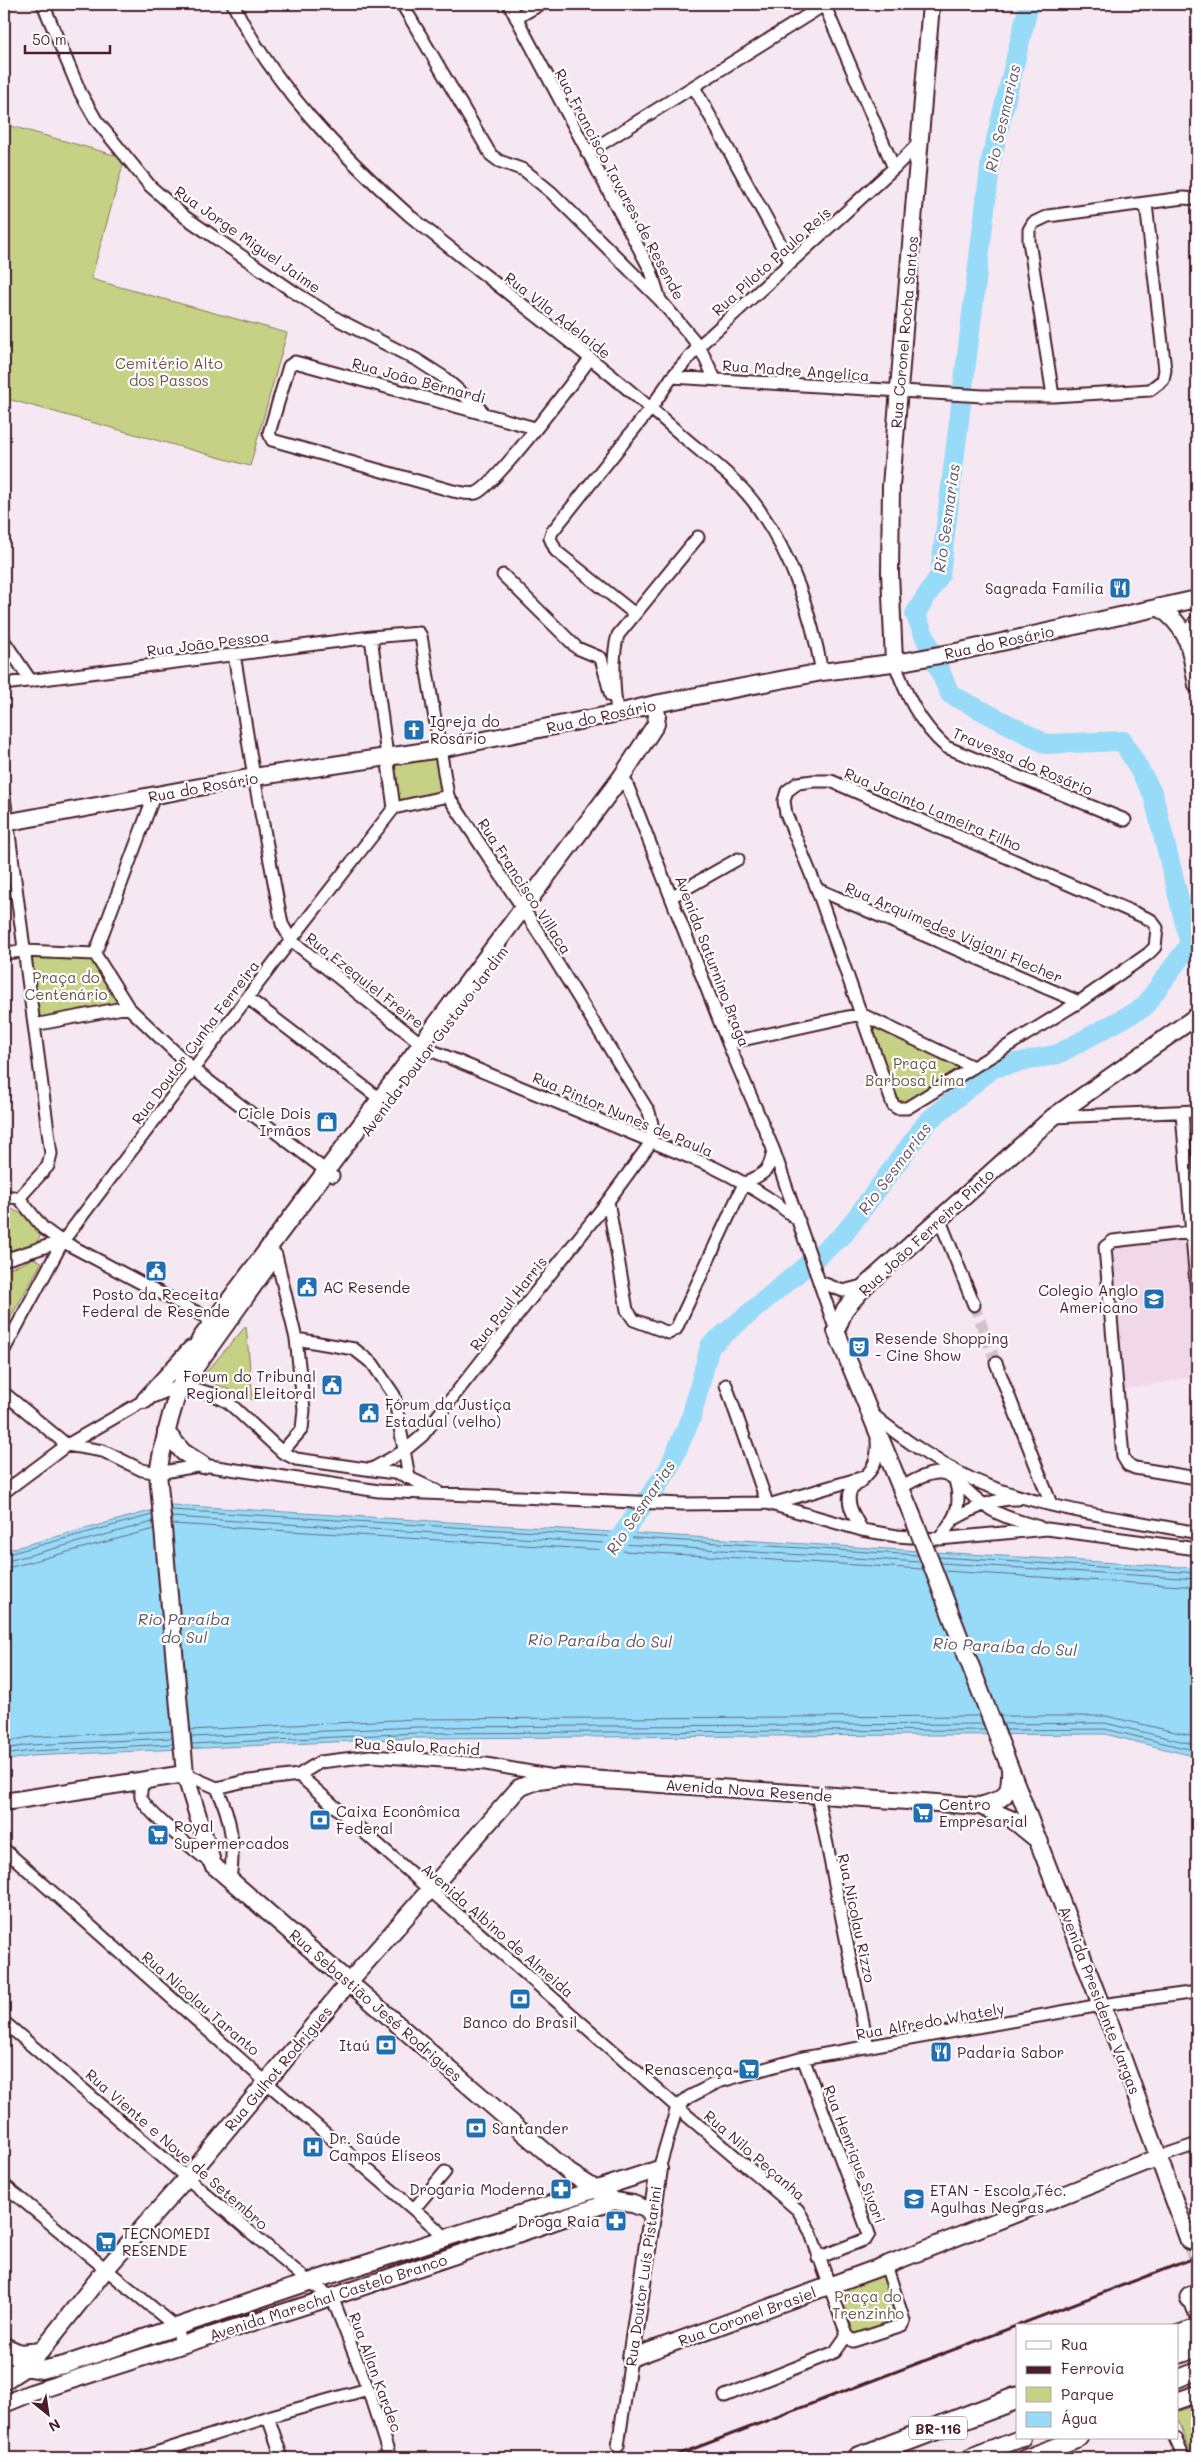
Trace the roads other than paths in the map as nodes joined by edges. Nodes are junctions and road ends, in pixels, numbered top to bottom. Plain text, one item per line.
1 (43, 4) edge
2 (233, 4) edge
3 (402, 4) edge
4 (509, 4) edge
5 (541, 4) edge
6 (824, 4) edge
7 (931, 4) edge
8 (516, 18) junction
9 (694, 87) junction
10 (919, 143) junction
11 (587, 152) junction
12 (894, 168) junction
13 (1197, 199) edge
14 (1146, 204) junction
15 (791, 263) junction
16 (660, 300) junction
17 (699, 346) junction
18 (590, 359) junction
19 (672, 376) junction
20 (715, 379) junction
21 (899, 391) junction
22 (1053, 396) junction
23 (651, 408) junction
24 (485, 413) junction
25 (535, 428) junction
26 (698, 537) dead end
27 (503, 575) dead end
28 (1197, 599) edge
29 (1159, 607) junction
30 (635, 614) junction
31 (1197, 623) edge
32 (417, 632) joint
33 (371, 637) junction
34 (4, 641) edge
35 (1190, 647) junction
36 (234, 654) junction
37 (900, 661) junction
38 (822, 672) junction
39 (31, 681) junction
40 (4, 684) edge
41 (1197, 685) edge
42 (681, 700) junction
43 (654, 704) junction
44 (617, 709) junction
45 (440, 748) junction
46 (387, 758) junction
47 (254, 778) junction
48 (624, 779) junction
49 (4, 796) edge
50 (154, 796) junction
51 (448, 796) junction
52 (394, 808) junction
53 (1125, 820) dead end
54 (6, 823) edge
55 (738, 859) dead end
56 (817, 890) junction
57 (671, 897) junction
58 (525, 912) junction
59 (291, 940) junction
60 (23, 951) junction
61 (4, 953) edge
62 (95, 954) junction
63 (248, 998) junction
64 (1079, 1002) junction
65 (128, 1007) junction
66 (861, 1014) junction
67 (1197, 1016) edge
68 (34, 1025) junction
69 (728, 1043) junction
70 (425, 1046) junction
71 (973, 1067) junction
72 (193, 1069) junction
73 (380, 1099) junction
74 (1197, 1111) edge
75 (1182, 1113) junction
76 (1053, 1117) junction
77 (652, 1141) junction
78 (774, 1150) junction
79 (330, 1173) junction
80 (745, 1183) junction
81 (4, 1196) edge
82 (19, 1198) junction
83 (608, 1201) junction
84 (939, 1218) junction
85 (800, 1225) junction
86 (1191, 1232) junction
87 (63, 1241) junction
88 (272, 1251) junction
89 (4, 1260) edge
90 (819, 1278) junction
91 (866, 1285) junction
92 (1197, 1296) edge
93 (974, 1305) tunnel mouth
94 (214, 1320) junction
95 (836, 1331) junction
96 (201, 1338) junction
97 (296, 1339) junction
98 (4, 1350) edge
99 (996, 1363) tunnel mouth
100 (182, 1383) junction
101 (726, 1385) dead end
102 (4, 1393) edge
103 (145, 1400) junction
104 (869, 1410) junction
105 (876, 1428) junction
106 (166, 1432) junction
107 (67, 1445) junction
108 (404, 1451) junction
109 (282, 1452) junction
110 (202, 1465) junction
111 (378, 1470) junction
112 (158, 1473) junction
113 (866, 1476) junction
114 (409, 1477) junction
115 (1197, 1478) edge
116 (955, 1479) junction
117 (901, 1488) junction
118 (379, 1491) junction
119 (4, 1492) edge
120 (441, 1493) junction
121 (1029, 1500) junction
122 (770, 1504) junction
123 (983, 1504) junction
124 (1052, 1504) junction
125 (954, 1519) junction
126 (1047, 1529) junction
127 (862, 1530) junction
128 (1197, 1533) edge
129 (939, 1539) junction
130 (1197, 1549) edge
131 (1010, 1766) junction
132 (185, 1774) junction
133 (299, 1775) junction
134 (560, 1777) junction
135 (143, 1781) junction
136 (217, 1788) junction
137 (519, 1788) joint
138 (817, 1795) junction
139 (4, 1802) edge
140 (980, 1806) junction
141 (1040, 1842) junction
142 (4, 1849) edge
143 (213, 1865) junction
144 (230, 1880) junction
145 (429, 1890) junction
146 (350, 1981) junction
147 (1197, 1992) edge
148 (1101, 2005) junction
149 (4, 2022) edge
150 (868, 2047) junction
151 (803, 2058) junction
152 (266, 2082) junction
153 (676, 2107) junction
154 (1197, 2144) edge
155 (1159, 2157) junction
156 (659, 2169) junction
157 (445, 2172) dead end
158 (187, 2177) junction
159 (4, 2185) edge
160 (597, 2189) junction
161 (614, 2201) junction
162 (414, 2210) junction
163 (653, 2212) junction
164 (448, 2238) junction
165 (1188, 2241) tunnel mouth
166 (818, 2258) junction
167 (886, 2265) junction
168 (106, 2269) junction
169 (309, 2282) junction
170 (828, 2286) junction
171 (332, 2297) junction
172 (176, 2327) junction
173 (1197, 2330) edge
174 (847, 2335) junction
175 (1178, 2337) edge
176 (182, 2344) junction
177 (4, 2346) edge
178 (1197, 2346) edge
179 (41, 2351) junction
180 (1178, 2353) edge
181 (631, 2358) junction
182 (4, 2363) edge
183 (24, 2368) junction
184 (1197, 2371) edge
185 (1178, 2379) edge
186 (4, 2382) edge
187 (368, 2389) junction
188 (1197, 2394) edge
189 (725, 2396) dead end
190 (1016, 2398) edge
191 (1178, 2401) edge
192 (4, 2404) edge
193 (1016, 2414) edge
194 (268, 2417) junction
195 (1017, 2440) edge
196 (1074, 2440) edge
197 (1176, 2440) edge
198 (618, 2446) dead end
199 (176, 2453) edge
200 (140, 2458) edge
201 (282, 2458) edge
202 (390, 2458) edge
203 (859, 2458) edge
204 (900, 2458) edge
205 (970, 2458) edge
206 (1026, 2458) edge
207 (1184, 2458) edge

1 - 24 street, Rua Jorge Miguel Jaime
2 - 18 street, Rua Vila Adelaide
3 - 16 street
4 - 8 street, Rua Francisco Tavares de Resende
5 - 8 street
6 - 9 street
6 - 12 street
7 - 10 main road, Rua Coronel Rocha Santos
8 - 11 street, Rua Francisco Tavares de Resende
9 - 11 street
9 - 15 street
10 - 12 street, Rua Piloto Paulo Reis
10 - 21 main road, Rua Coronel Rocha Santos
11 - 16 street, Rua Francisco Tavares de Resende
12 - 15 street, Rua Piloto Paulo Reis
13 - 14 street
14 - 22 street, Rua Madre Angelica
14 - 22 street
15 - 17 street, Rua Piloto Paulo Reis
16 - 17 street, Rua Francisco Tavares de Resende
17 - 19 street, Rua Piloto Paulo Reis
17 - 20 street, Rua Francisco Tavares de Resende
18 - 23 street, Rua Vila Adelaide
18 - 25 street
19 - 20 street, Rua Madre Angelica
19 - 23 street, Rua Piloto Paulo Reis
20 - 21 street, Rua Madre Angelica
21 - 22 street, Rua Madre Angelica
21 - 37 main road, Rua Coronel Rocha Santos
23 - 30 street, Rua Piloto Paulo Reis
23 - 38 street, Rua Vila Adelaide
24 - 25 street, Rua João Bernardi
24 - 25 street, Rua João Bernardi
26 - 30 street
27 - 44 street
28 - 29 main road, Rua do Rosário
29 - 35 main road
29 - 37 main road, Rua do Rosário
30 - 44 street
31 - 35 main road
32 - 33 street, Rua João Pessoa
32 - 45 street, Rua Francisco Villaca
33 - 36 street, Rua João Pessoa
33 - 46 street
34 - 39 street
35 - 41 main road
36 - 39 street, Rua João Pessoa
36 - 47 street
37 - 38 main road, Rua do Rosário
37 - 53 street, Travessa do Rosário
38 - 42 main road, Rua do Rosário
39 - 40 street, Rua João Pessoa
42 - 43 main road, Rua do Rosário
42 - 48 main road, Avenida Doutor Gustavo Jardim
43 - 44 main road, Rua do Rosário
43 - 48 main road, Avenida Doutor Gustavo Jardim
44 - 45 main road, Rua do Rosário
45 - 46 main road, Rua do Rosário
45 - 51 street, Rua Francisco Villaca
46 - 47 main road, Rua do Rosário
46 - 52 street
47 - 50 main road, Rua do Rosário
47 - 59 street
48 - 57 street, Avenida Saturnino Braga
48 - 58 main road, Avenida Doutor Gustavo Jardim
49 - 54 street
50 - 54 main road, Rua do Rosário
50 - 62 street
51 - 52 street
51 - 58 street, Rua Francisco Villaca
52 - 59 street, Rua Doutor Cunha Ferreira
54 - 60 street
55 - 57 street
56 - 64 street, Rua Arquimedes Vigiani Flecher
56 - 64 street, Rua Jacinto Lameira Filho
56 - 66 street, Rua Jacinto Lameira Filho
57 - 69 street, Avenida Saturnino Braga
58 - 70 main road, Avenida Doutor Gustavo Jardim
58 - 77 street, Rua Francisco Villaca
59 - 63 street, Rua Doutor Cunha Ferreira
59 - 70 street, Rua Ezequiel Freire
60 - 61 street
60 - 62 street
60 - 68 street
62 - 65 street
63 - 72 street, Rua Doutor Cunha Ferreira
63 - 73 street
64 - 71 street
65 - 68 street
65 - 72 street
66 - 69 street
66 - 71 street
66 - 71 street, Rua Jacinto Lameira Filho
67 - 76 main road, Rua João Ferreira Pinto
68 - 82 street
69 - 78 street, Avenida Saturnino Braga
70 - 73 main road, Avenida Doutor Gustavo Jardim
70 - 77 street, Rua Pintor Nunes de Paula
70 - 79 main road, Avenida Doutor Gustavo Jardim
72 - 79 street
72 - 87 street, Rua Doutor Cunha Ferreira
73 - 79 main road, Avenida Doutor Gustavo Jardim
74 - 75 street
75 - 76 street
75 - 86 street
76 - 84 main road, Rua João Ferreira Pinto
77 - 80 street, Rua Pintor Nunes de Paula
77 - 83 street, Rua Paul Harris
78 - 80 street
78 - 85 street, Avenida Saturnino Braga
79 - 88 main road, Avenida Doutor Gustavo Jardim
80 - 83 street
80 - 85 street, Rua Pintor Nunes de Paula
81 - 82 street
82 - 87 street
83 - 108 street, Rua Paul Harris
84 - 91 main road, Rua João Ferreira Pinto
84 - 93 street
85 - 90 street, Avenida Saturnino Braga
86 - 92 street
86 - 115 street
87 - 89 street
87 - 94 street
87 - 98 street, Rua Doutor Cunha Ferreira
88 - 94 main road, Avenida Doutor Gustavo Jardim
88 - 97 street
88 - 100 main road, Avenida Doutor Gustavo Jardim
90 - 91 street
90 - 95 street, Avenida Saturnino Braga
91 - 95 main road, Rua João Ferreira Pinto
94 - 96 main road, Avenida Doutor Gustavo Jardim
95 - 104 main road
96 - 100 main road, Avenida Doutor Gustavo Jardim
96 - 103 main road
97 - 108 street
97 - 109 street
99 - 124 street
100 - 103 street
100 - 106 main road, Avenida Doutor Gustavo Jardim
100 - 109 street
101 - 122 street
102 - 107 street
103 - 107 street
104 - 105 main road
104 - 121 street
105 - 113 street
105 - 117 main road
106 - 110 main road
106 - 112 main road, Avenida Doutor Gustavo Jardim
107 - 112 street
107 - 119 street
108 - 111 street, Rua Paul Harris
108 - 114 street
109 - 111 street
110 - 112 street
110 - 118 street
111 - 114 street
111 - 118 street
112 - 132 main road, Avenida Doutor Gustavo Jardim
113 - 122 street
113 - 127 street
114 - 120 street
116 - 117 street
116 - 123 street
116 - 125 street
117 - 131 main road, Avenida Presidente Vargas, bridge
118 - 120 street
120 - 122 street
121 - 123 street
121 - 124 street
122 - 127 street
123 - 125 street
123 - 126 street
124 - 128 street
125 - 129 street
126 - 129 street
126 - 130 street
127 - 129 street
131 - 140 main road
131 - 141 main road, Avenida Presidente Vargas
132 - 135 main road
132 - 136 street
132 - 143 main road
133 - 134 street, Rua Saulo Rachid
133 - 136 street, Rua Saulo Rachid
133 - 145 street, Avenida Albino de Almeida
134 - 137 main road, Avenida Nova Resende
134 - 138 main road, Avenida Nova Resende
135 - 139 main road
135 - 143 street
136 - 144 street
137 - 145 main road, Rua Gulhot Rodrigues
138 - 140 main road, Avenida Nova Resende
138 - 150 street, Rua Nicolau Rizzo
140 - 141 main road
141 - 148 main road, Avenida Presidente Vargas
142 - 152 street, Rua Nicolau Taranto
143 - 144 main road, Rua Sebastião Jesé Rodrigues
144 - 146 main road, Rua Sebastião Jesé Rodrigues
145 - 146 main road, Rua Gulhot Rodrigues
145 - 153 street, Avenida Albino de Almeida
146 - 152 main road, Rua Gulhot Rodrigues
146 - 160 main road, Rua Sebastião Jesé Rodrigues
147 - 148 street, Rua Alfredo Whately
148 - 150 street, Rua Alfredo Whately
148 - 155 main road, Avenida Presidente Vargas
149 - 158 street, Rua Viente e Nove de Setembro
150 - 151 street, Rua Alfredo Whately
151 - 153 street, Rua Alfredo Whately
151 - 166 street, Rua Henrique Sivori
152 - 158 main road, Rua Gulhot Rodrigues
152 - 162 street, Rua Nicolau Taranto
153 - 156 street, Rua Doutor Luís Pistarini
153 - 166 street, Rua Nilo Peçanha
154 - 155 street, Rua Coronel Brasiel
155 - 165 main road, Avenida Presidente Vargas
155 - 167 main road, Rua Coronel Brasiel
156 - 160 main road, Avenida Marechal Castelo Branco
156 - 163 main road, Rua Doutor Luís Pistarini
157 - 162 street
158 - 168 main road, Rua Gulhot Rodrigues
158 - 169 street, Rua Viente e Nove de Setembro
159 - 168 street
160 - 161 main road, Rua Sebastião Jesé Rodrigues
160 - 164 main road, Avenida Marechal Castelo Branco
161 - 163 main road
161 - 171 main road, Avenida Marechal Castelo Branco
162 - 164 street, Rua Nicolau Taranto
163 - 181 main road, Rua Doutor Luís Pistarini
164 - 169 main road, Avenida Marechal Castelo Branco
166 - 170 street, Rua Nilo Peçanha
167 - 170 main road, Rua Coronel Brasiel
167 - 174 street
168 - 172 street
168 - 179 main road, Rua Gulhot Rodrigues
169 - 171 street, Rua Viente e Nove de Setembro
169 - 172 main road, Avenida Marechal Castelo Branco
170 - 174 street
170 - 181 main road, Rua Coronel Brasiel
171 - 176 main road, Avenida Marechal Castelo Branco
171 - 187 street, Rua Allan Kardec
172 - 176 street
172 - 183 main road, Avenida Marechal Castelo Branco
173 - 175 highway
174 - 189 street
176 - 192 main road, Avenida Marechal Castelo Branco
177 - 179 main road
178 - 180 highway
179 - 183 main road, Rua Gulhot Rodrigues
181 - 198 street, Rua Doutor Luís Pistarini
182 - 183 main road, Avenida Marechal Castelo Branco
183 - 186 main road, Rua Gulhot Rodrigues
184 - 185 main road
187 - 194 street
187 - 202 street, Rua Allan Kardec
188 - 191 main road
190 - 203 highway, BR-116
193 - 204 highway, BR-116
194 - 199 street
194 - 201 street
195 - 205 main road
196 - 206 main road
197 - 207 street
199 - 200 street

